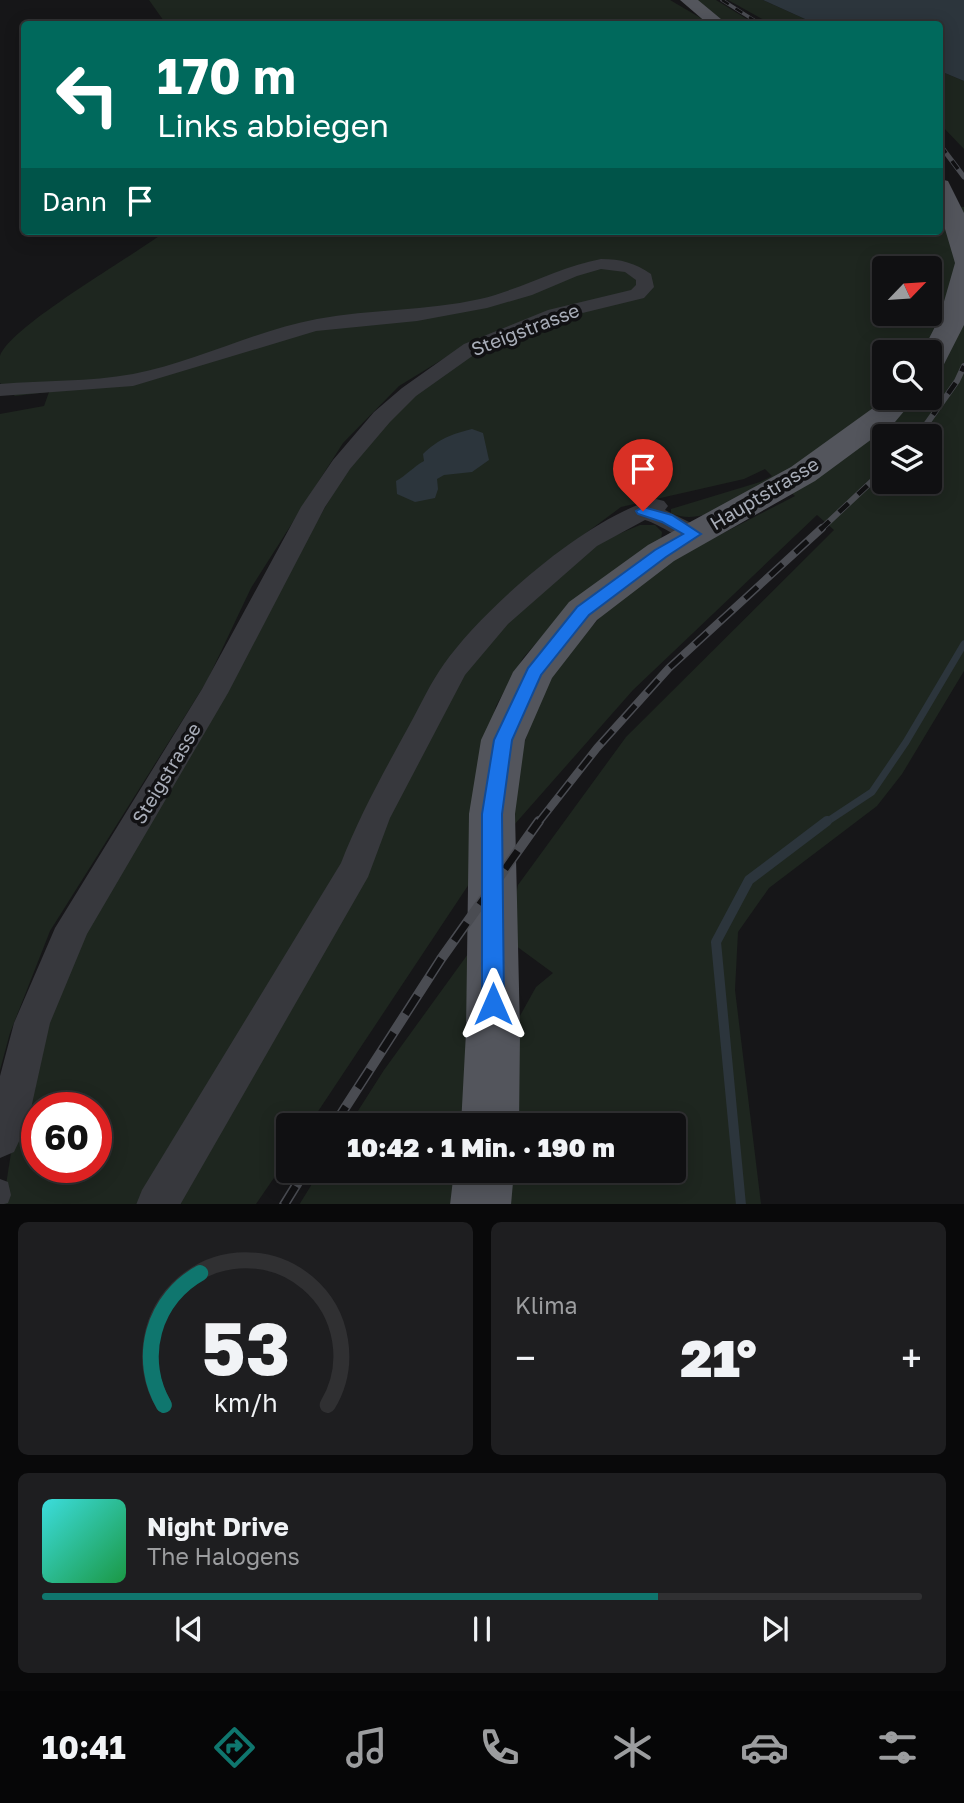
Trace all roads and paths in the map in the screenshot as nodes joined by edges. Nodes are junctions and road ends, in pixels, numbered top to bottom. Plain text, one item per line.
1 (688, 0) edge
2 (714, 21) edge
3 (943, 193) edge
4 (964, 258) edge
5 (964, 268) edge
6 (942, 342) edge
7 (10, 389) edge
8 (889, 410) edge
9 (694, 534) junction
10 (490, 1113) edge
11 (0, 1138) edge
12 (483, 1183) edge
13 (158, 1204) edge
14 (480, 1204) edge

1 - 2 main road
3 - 4 main road
5 - 6 main road
7 - 11 street, Steigstrasse
8 - 9 main road, Hauptstrasse
9 - 10 main road, Hauptstrasse
9 - 13 street
12 - 14 main road

